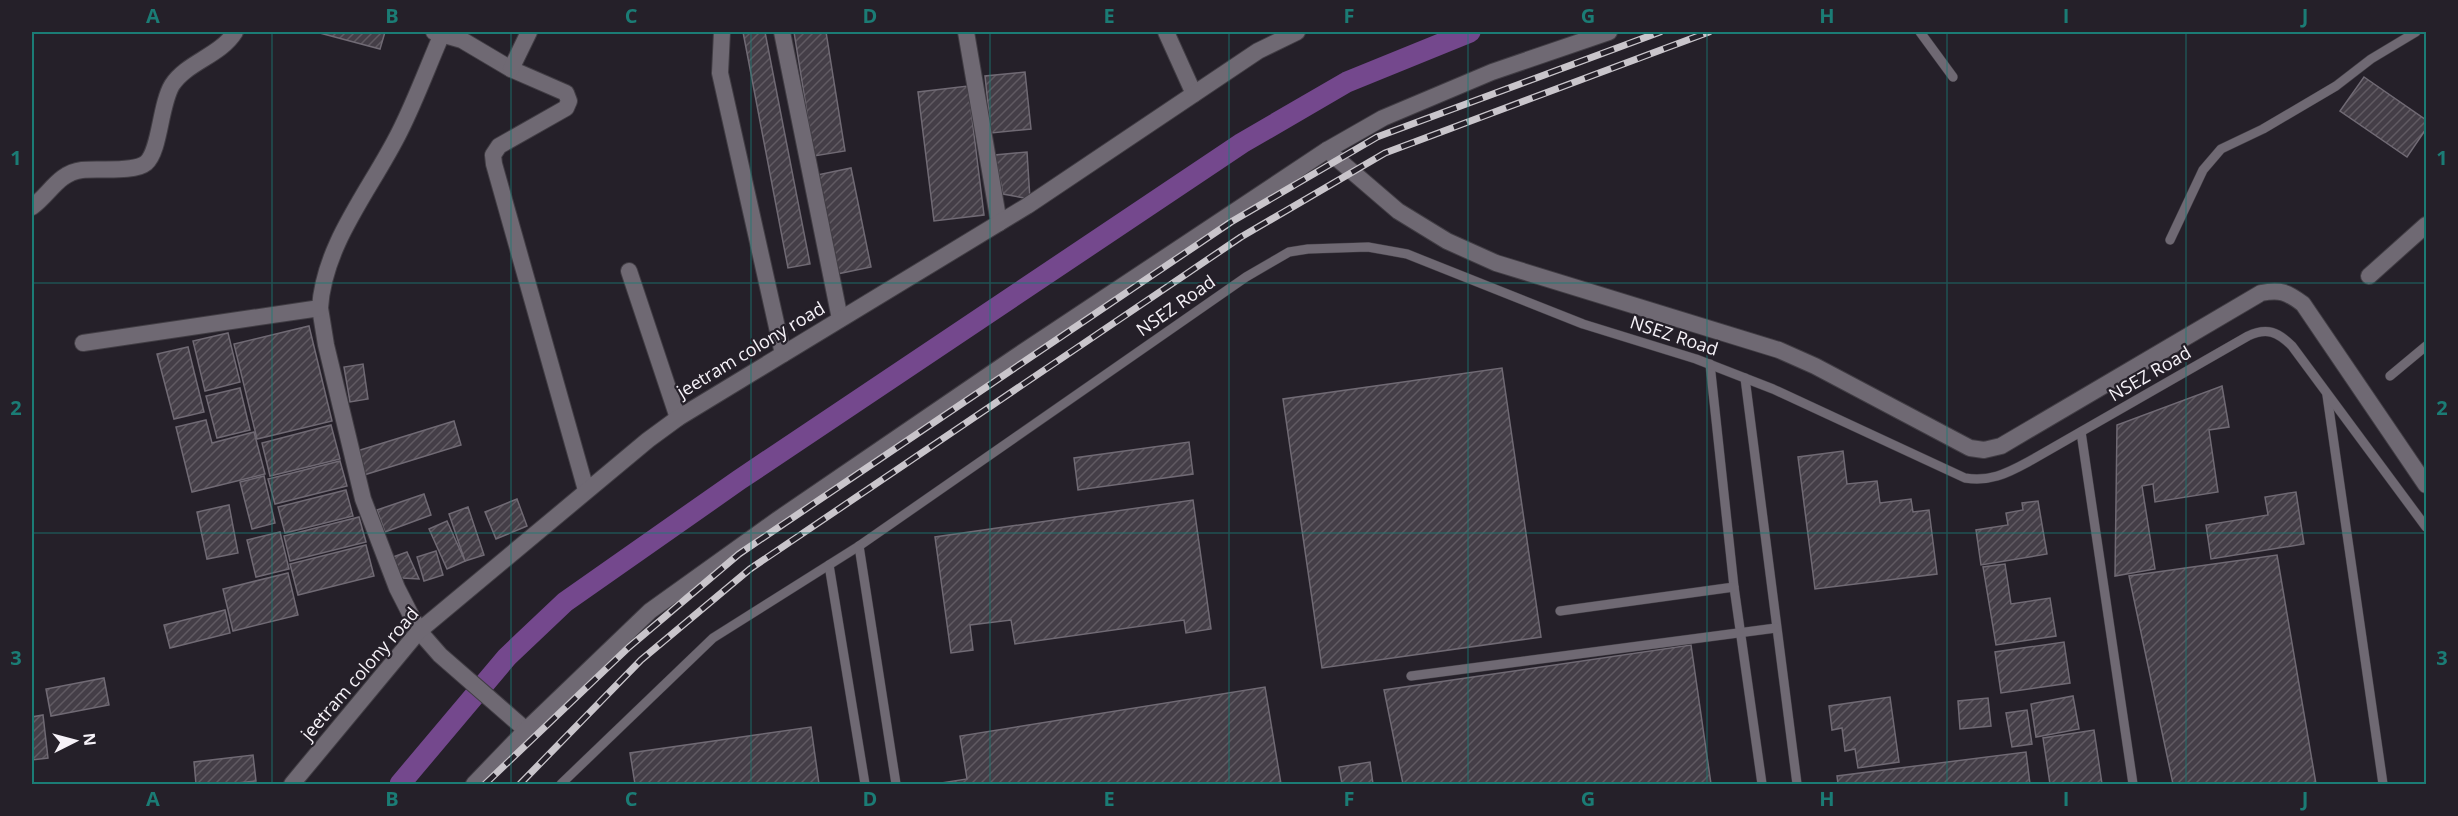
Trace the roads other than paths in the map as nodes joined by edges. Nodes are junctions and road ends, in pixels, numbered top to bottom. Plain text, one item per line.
1 (235, 32) edge
2 (529, 32) edge
3 (722, 32) edge
4 (782, 32) edge
5 (966, 32) edge
6 (1166, 32) edge
7 (1297, 32) edge
8 (1609, 32) edge
9 (1920, 32) edge
10 (2416, 32) edge
11 (438, 33) edge
12 (511, 69) junction
13 (1953, 77) dead end
14 (1194, 94) junction
15 (1327, 150) junction
16 (32, 207) edge
17 (999, 223) junction
18 (2427, 225) edge
19 (2170, 240) dead end
20 (628, 271) dead end
21 (2369, 276) dead end
22 (320, 308) junction
23 (840, 319) junction
24 (83, 343) dead end
25 (2427, 346) edge
26 (783, 354) junction
27 (1710, 364) junction
28 (2390, 376) dead end
29 (1745, 378) junction
30 (2326, 393) junction
31 (678, 418) junction
32 (2081, 432) junction
33 (2427, 485) edge
34 (586, 490) junction
35 (2427, 527) edge
36 (859, 546) junction
37 (829, 565) junction
38 (1734, 587) junction
39 (1560, 611) dead end
40 (1776, 628) junction
41 (420, 630) junction
42 (1740, 633) junction
43 (1411, 676) dead end
44 (520, 725) junction
45 (292, 784) edge
46 (474, 784) edge
47 (561, 784) edge
48 (865, 784) edge
49 (896, 784) edge
50 (1762, 784) edge
51 (1797, 784) edge
52 (2133, 784) edge
53 (2383, 784) edge

1 - 16 street
2 - 12 street
3 - 26 street
4 - 23 street
5 - 17 street
6 - 14 street
7 - 14 street, jeetram colony road
8 - 15 street
9 - 13 lane
10 - 19 lane
11 - 12 street
11 - 22 street
12 - 34 street
14 - 17 street, jeetram colony road
15 - 33 street
15 - 44 street
17 - 23 street, jeetram colony road
18 - 21 street
20 - 31 street
22 - 24 street
22 - 41 street
23 - 26 street, jeetram colony road
25 - 28 lane
26 - 31 street, jeetram colony road
27 - 29 lane, NSEZ Road
27 - 36 lane, NSEZ Road
27 - 38 lane
29 - 32 lane, NSEZ Road
29 - 40 lane
30 - 32 lane, NSEZ Road
30 - 35 lane, NSEZ Road
30 - 53 lane
31 - 34 street, jeetram colony road
32 - 52 lane
34 - 41 street, jeetram colony road
36 - 37 lane, NSEZ Road
36 - 49 lane
37 - 47 lane, NSEZ Road
37 - 48 lane
38 - 39 lane
38 - 42 lane
40 - 42 lane
40 - 51 lane
41 - 44 street
41 - 45 street, jeetram colony road
42 - 43 lane
42 - 50 lane
44 - 46 street

